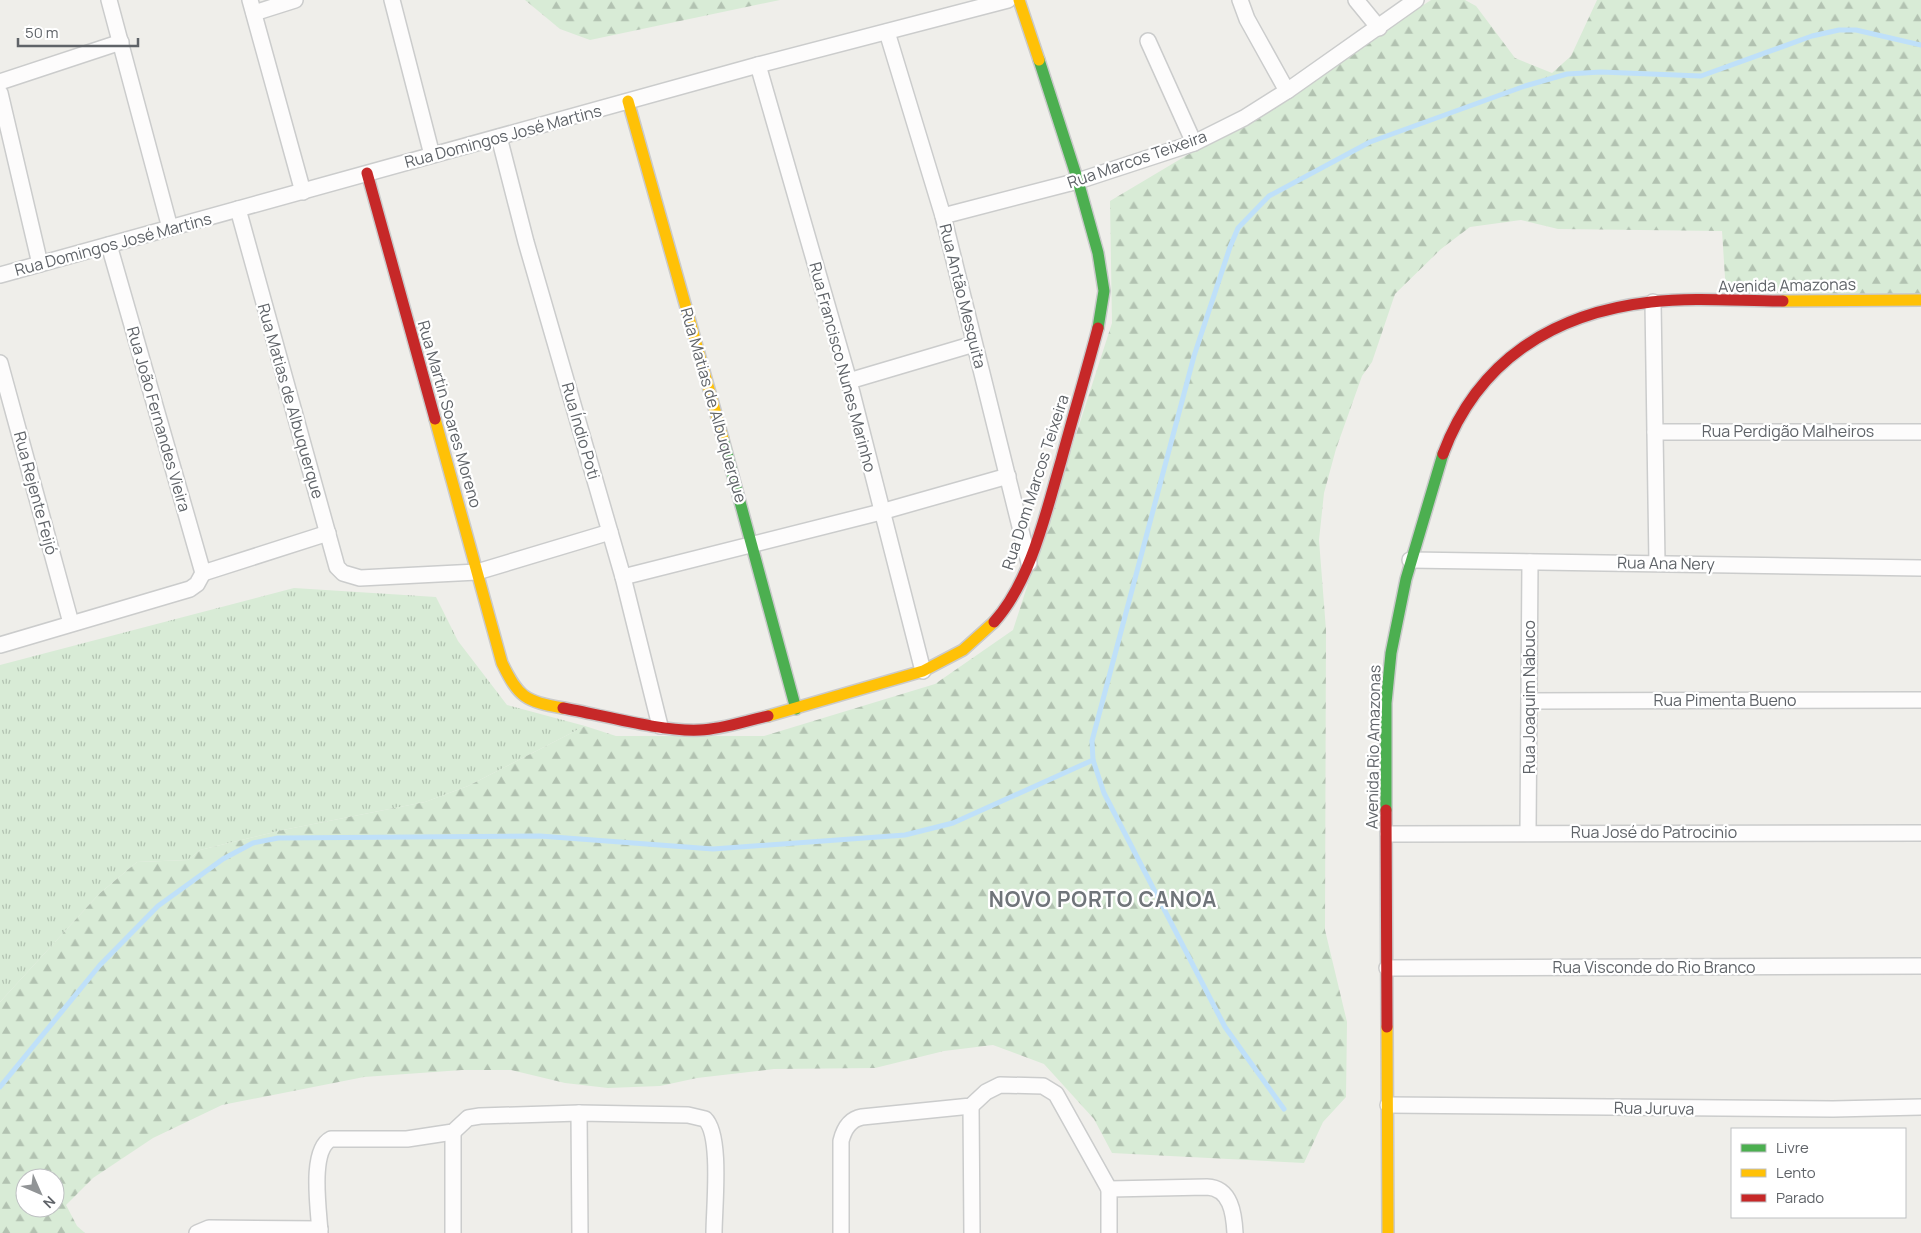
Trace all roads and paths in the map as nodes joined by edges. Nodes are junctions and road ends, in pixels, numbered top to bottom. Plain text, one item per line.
1 (109, 0) edge
2 (296, 0) edge
3 (392, 0) edge
4 (1008, 0) edge
5 (1019, 0) edge
6 (1240, 0) edge
7 (1356, 0) edge
8 (1416, 0) edge
9 (252, 6) edge
10 (1379, 28) junction
11 (887, 32) junction
12 (1148, 41) dead end
13 (121, 42) junction
14 (758, 65) junction
15 (0, 82) edge
16 (1287, 91) junction
17 (0, 93) edge
18 (628, 101) junction
19 (499, 137) junction
20 (1194, 143) junction
21 (432, 155) junction
22 (367, 174) junction
23 (1078, 181) junction
24 (303, 192) junction
25 (238, 209) junction
26 (943, 216) junction
27 (170, 228) junction
28 (109, 245) junction
29 (40, 264) junction
30 (0, 275) edge
31 (1921, 300) edge
32 (1653, 302) junction
33 (974, 344) junction
34 (0, 363) edge
35 (849, 381) junction
36 (1655, 432) junction
37 (1921, 432) edge
38 (1008, 476) junction
39 (881, 512) junction
40 (610, 532) junction
41 (328, 533) junction
42 (753, 542) junction
43 (1410, 560) junction
44 (1530, 562) junction
45 (1029, 563) junction
46 (1657, 563) junction
47 (1921, 568) edge
48 (477, 572) junction
49 (203, 573) junction
50 (623, 576) junction
51 (71, 623) junction
52 (0, 645) edge
53 (502, 663) joint
54 (923, 671) junction
55 (1921, 700) edge
56 (1528, 701) junction
57 (796, 709) junction
58 (660, 726) junction
59 (1528, 832) junction
60 (1921, 833) edge
61 (1388, 834) junction
62 (1921, 966) edge
63 (1387, 968) junction
64 (1388, 1105) junction
65 (971, 1106) junction
66 (1921, 1107) edge
67 (579, 1113) junction
68 (453, 1132) junction
69 (1109, 1190) junction
70 (320, 1231) edge
71 (197, 1233) edge
72 (453, 1233) edge
73 (580, 1233) edge
74 (714, 1233) edge
75 (841, 1233) edge
76 (972, 1233) edge
77 (1109, 1233) edge
78 (1235, 1233) edge
79 (1388, 1233) edge

1 - 13 street
2 - 9 street
3 - 21 street
4 - 11 street, Rua Domingos José Martins
5 - 23 street, Rua Dom Marcos Teixeira
6 - 16 street
7 - 10 street
8 - 10 street, Rua Marcos Teixeira
9 - 24 street
10 - 16 street, Rua Marcos Teixeira
11 - 14 street, Rua Domingos José Martins
11 - 26 street, Rua Antão Mesquita
12 - 20 street
13 - 15 street
13 - 27 street
14 - 18 street, Rua Domingos José Martins
14 - 35 street, Rua Francisco Nunes Marinho
16 - 20 street, Rua Marcos Teixeira
17 - 29 street
18 - 19 street, Rua Domingos José Martins
18 - 42 street, Rua Matias de Albuquerque
19 - 21 street, Rua Domingos José Martins
19 - 40 street, Rua Índio Poti
20 - 23 street, Rua Marcos Teixeira
21 - 22 street, Rua Domingos José Martins
22 - 24 street, Rua Domingos José Martins
22 - 48 street, Rua Martin Soares Moreno
23 - 26 street, Rua Marcos Teixeira
23 - 45 street, Rua Dom Marcos Teixeira
24 - 25 street, Rua Domingos José Martins
25 - 27 street, Rua Domingos José Martins
25 - 41 street, Rua Matias de Albuquerque
26 - 33 street, Rua Antão Mesquita
27 - 28 street, Rua Domingos José Martins
28 - 29 street, Rua Domingos José Martins
28 - 49 street, Rua João Fernandes Vieira
29 - 30 street, Rua Domingos José Martins
31 - 32 street, Avenida Amazonas
32 - 36 street
32 - 43 street, Avenida Rio Amazonas
33 - 35 street
33 - 38 street, Rua Antão Mesquita
34 - 51 street, Rua Rejente Feijó
35 - 39 street, Rua Francisco Nunes Marinho
36 - 37 street, Rua Perdigão Malheiros
36 - 46 street
38 - 39 street
38 - 45 street, Rua Antão Mesquita
39 - 42 street
39 - 54 street, Rua Francisco Nunes Marinho
40 - 48 street
40 - 50 street, Rua Índio Poti
41 - 48 street, Rua Matias de Albuquerque
41 - 49 street
42 - 50 street
42 - 57 street, Rua Matias de Albuquerque
43 - 44 street, Rua Ana Nery
43 - 61 street, Avenida Rio Amazonas
44 - 46 street, Rua Ana Nery
44 - 56 street, Rua Joaquim Nabuco
45 - 54 street, Rua Dom Marcos Teixeira
46 - 47 street, Rua Ana Nery
48 - 53 street, Rua Martin Soares Moreno
49 - 51 street
50 - 58 street, Rua Índio Poti
51 - 52 street
53 - 58 street, Rua Dom Marcos Teixeira
54 - 57 street, Rua Dom Marcos Teixeira
55 - 56 street, Rua Pimenta Bueno
56 - 59 street, Rua Joaquim Nabuco
57 - 58 street, Rua Dom Marcos Teixeira
59 - 60 street, Rua José do Patrocinio
59 - 61 street, Rua José do Patrocinio
61 - 63 street, Avenida Rio Amazonas
62 - 63 street, Rua Visconde do Rio Branco
63 - 64 street, Avenida Rio Amazonas
64 - 66 street, Rua Juruva
64 - 79 street, Avenida Rio Amazonas
65 - 69 street
65 - 75 street
65 - 76 street
67 - 68 street
67 - 73 street
67 - 74 street
68 - 70 street
68 - 72 street
69 - 77 street
69 - 78 street
70 - 71 street

